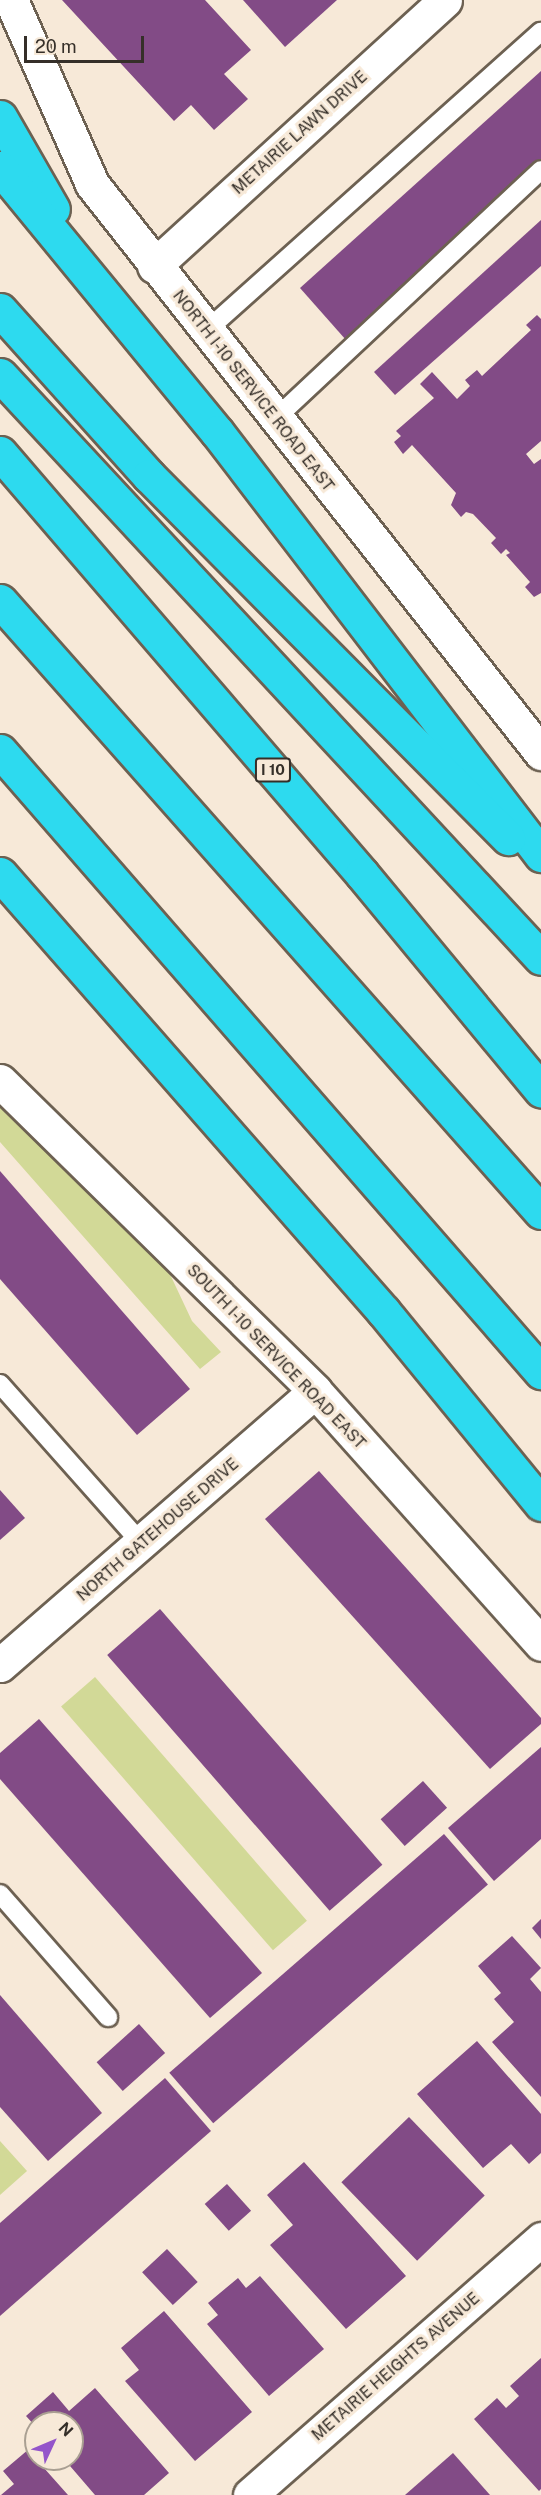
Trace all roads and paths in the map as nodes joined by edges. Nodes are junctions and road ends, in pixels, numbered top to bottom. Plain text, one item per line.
1 (11, 0) edge
2 (446, 0) edge
3 (541, 32) edge
4 (0, 117) edge
5 (0, 168) edge
6 (541, 170) edge
7 (154, 266) junction
8 (83, 267) junction
9 (0, 310) edge
10 (206, 331) junction
11 (0, 375) edge
12 (275, 419) junction
13 (0, 453) edge
14 (0, 601) edge
15 (0, 751) edge
16 (541, 753) edge
17 (541, 855) edge
18 (541, 871) edge
19 (0, 874) edge
20 (541, 958) edge
21 (0, 1081) edge
22 (541, 1090) edge
23 (541, 1212) edge
24 (541, 1372) edge
25 (0, 1384) edge
26 (315, 1391) junction
27 (541, 1504) edge
28 (142, 1544) junction
29 (541, 1644) edge
30 (0, 1665) edge
31 (0, 1894) edge
32 (108, 2017) dead end
33 (541, 2239) edge
34 (250, 2495) edge

1 - 7 street, NORTH I-10 SERVICE ROAD EAST
2 - 7 street, METAIRIE LAWN DRIVE
3 - 10 lane
4 - 8 highway
5 - 8 highway
6 - 12 lane
7 - 10 street, NORTH I-10 SERVICE ROAD EAST
8 - 17 highway
9 - 18 highway
10 - 12 street, NORTH I-10 SERVICE ROAD EAST
11 - 20 highway
12 - 16 street, NORTH I-10 SERVICE ROAD EAST
13 - 22 highway, I 10
14 - 23 highway
15 - 24 highway
19 - 27 highway
21 - 26 street, SOUTH I-10 SERVICE ROAD EAST
25 - 28 lane
26 - 28 street, NORTH GATEHOUSE DRIVE
26 - 29 street, SOUTH I-10 SERVICE ROAD EAST
28 - 30 street, NORTH GATEHOUSE DRIVE
31 - 32 lane
33 - 34 street, METAIRIE HEIGHTS AVENUE

